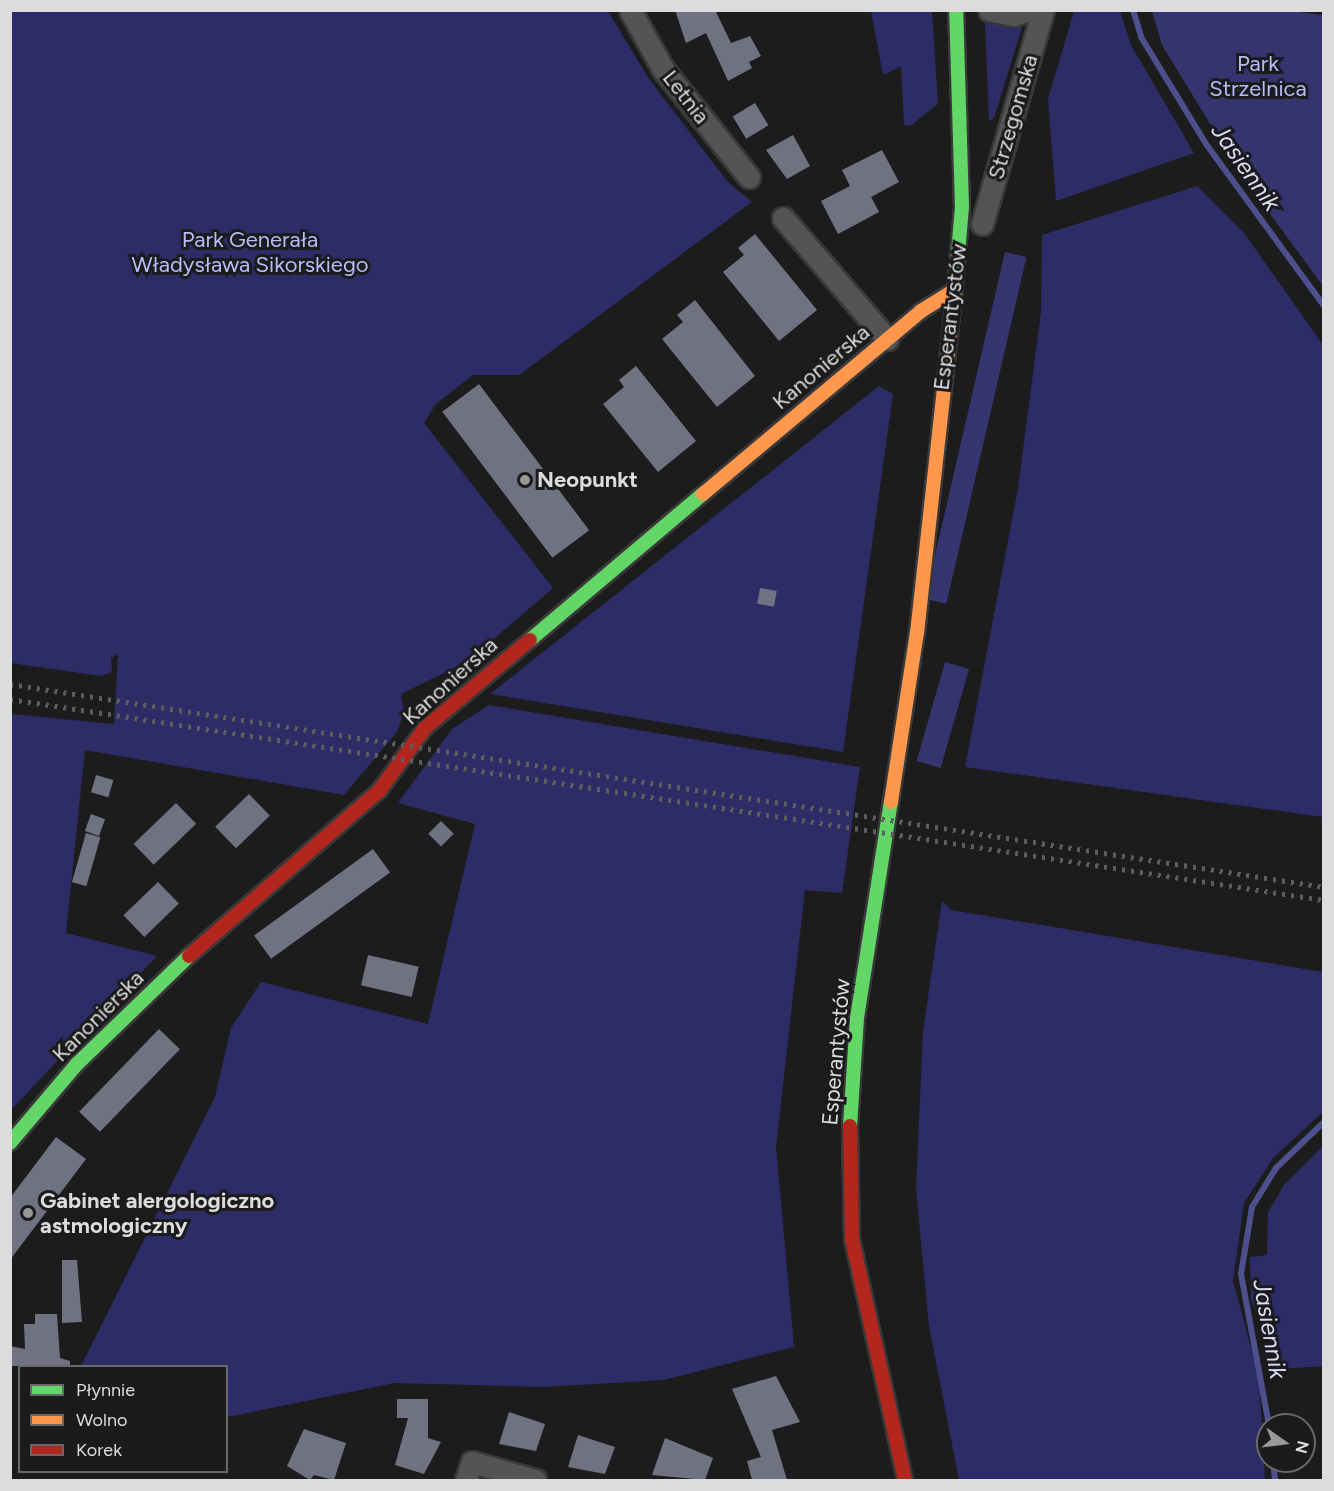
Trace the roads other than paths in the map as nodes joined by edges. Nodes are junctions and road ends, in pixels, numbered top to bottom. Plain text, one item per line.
1 (630, 10) edge
2 (1030, 10) edge
3 (1043, 10) edge
4 (970, 15) edge
5 (983, 157) dead end
6 (749, 177) dead end
7 (783, 218) dead end
8 (982, 231) joint
9 (955, 290) junction
10 (887, 339) junction
11 (957, 425) dead end
12 (918, 625) junction
13 (10, 1143) edge
14 (466, 1480) edge
15 (535, 1480) edge
16 (905, 1480) edge

1 - 6 street, Letnia
2 - 4 street
3 - 8 street, Strzegomska
4 - 9 main road, Esperantystów
5 - 8 main road, Esperantystów
7 - 10 street
9 - 10 main road, Kanonierska
9 - 12 main road, Esperantystów
10 - 13 main road, Kanonierska
11 - 12 main road, Esperantystów
12 - 16 main road, Esperantystów
14 - 15 street

